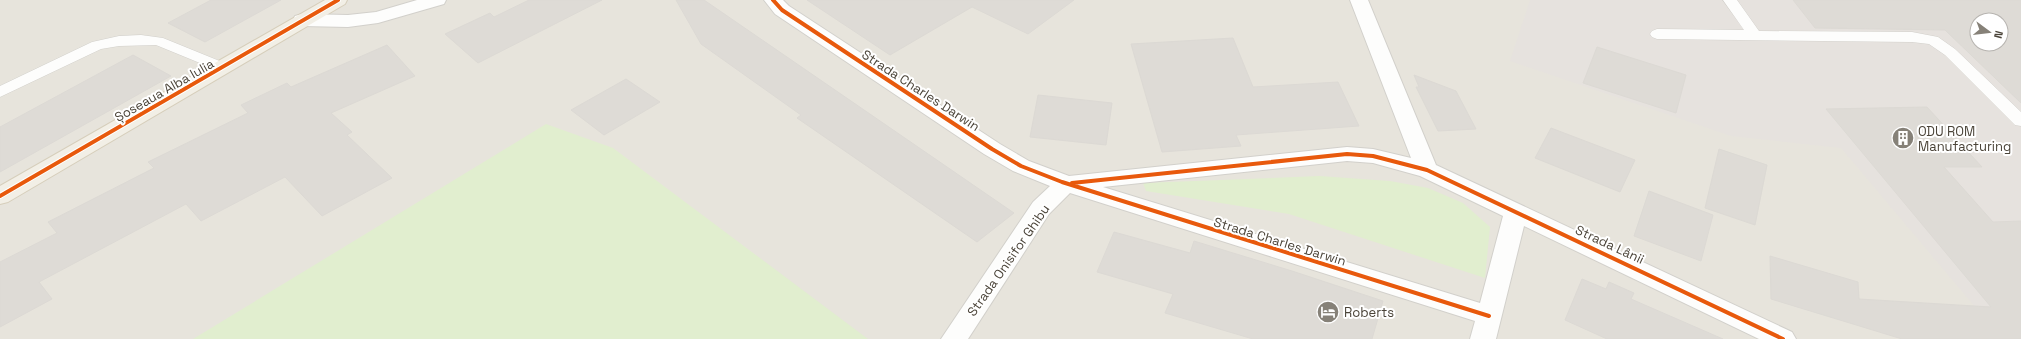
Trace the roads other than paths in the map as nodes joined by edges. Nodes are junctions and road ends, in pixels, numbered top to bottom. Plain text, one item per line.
1 (338, 0) edge
2 (437, 0) edge
3 (773, 0) edge
4 (1359, 0) edge
5 (1730, 0) edge
6 (302, 20) junction
7 (1657, 34) dead end
8 (1755, 35) junction
9 (222, 67) junction
10 (0, 92) edge
11 (2021, 121) edge
12 (1427, 170) junction
13 (1066, 183) junction
14 (0, 196) edge
15 (1516, 211) junction
16 (1489, 316) junction
17 (954, 339) edge
18 (1483, 339) edge
19 (1783, 339) edge

1 - 6 main road, Șoseaua Alba Iulia
2 - 6 street
3 - 13 street, Strada Charles Darwin
4 - 12 street
5 - 8 lane
6 - 9 main road, Șoseaua Alba Iulia
7 - 8 lane
8 - 11 lane
9 - 10 lane
9 - 14 main road, Șoseaua Alba Iulia
12 - 13 street, Strada Charles Darwin
12 - 15 street, Strada Lânii
13 - 16 street, Strada Charles Darwin
13 - 17 street, Strada Onisifor Ghibu
15 - 16 street
15 - 19 street, Strada Lânii
16 - 18 street

